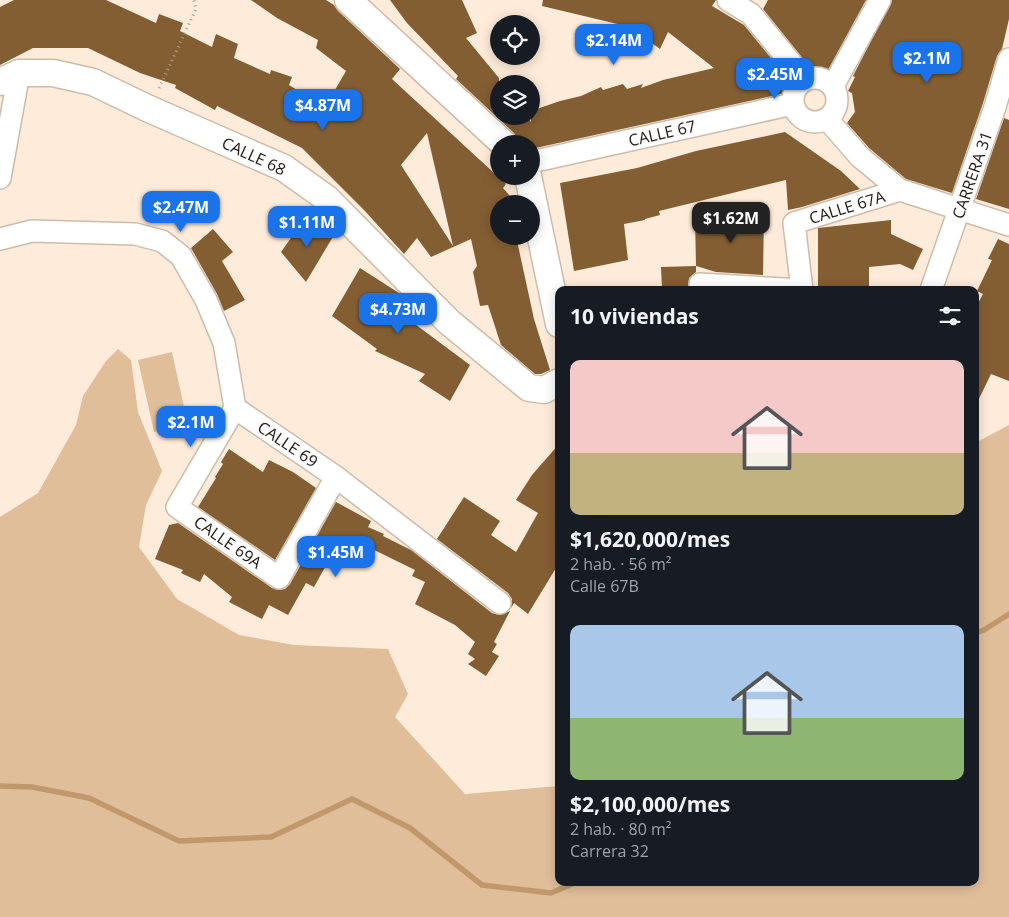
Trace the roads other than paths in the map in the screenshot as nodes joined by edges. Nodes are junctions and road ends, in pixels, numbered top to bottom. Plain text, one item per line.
1 (348, 0) edge
2 (728, 0) edge
3 (880, 0) edge
4 (754, 7) edge
5 (1009, 59) edge
6 (10, 78) edge
7 (805, 80) junction
8 (832, 86) junction
9 (793, 104) junction
10 (1002, 109) edge
11 (827, 119) junction
12 (494, 135) edge
13 (540, 160) edge
14 (0, 178) edge
15 (530, 185) edge
16 (900, 190) junction
17 (960, 209) junction
18 (1009, 224) edge
19 (0, 239) edge
20 (802, 286) edge
21 (933, 286) edge
22 (555, 305) edge
23 (555, 384) edge
24 (235, 408) junction
25 (336, 477) junction
26 (500, 603) dead end

1 - 12 street
2 - 4 street
3 - 8 street
4 - 7 street
5 - 10 street, CARRERA 31
6 - 14 street
6 - 23 street, CALLE 68
7 - 8 street
7 - 9 street
8 - 11 street
9 - 11 street
9 - 13 street, CALLE 67
10 - 17 street, CARRERA 31
11 - 16 street
15 - 22 street
16 - 17 street
16 - 20 street, CALLE 67A
17 - 18 street
17 - 21 street, CARRERA 31
19 - 24 street
24 - 25 street, CALLE 69
24 - 25 street, CALLE 69A
25 - 26 street, CALLE 69

